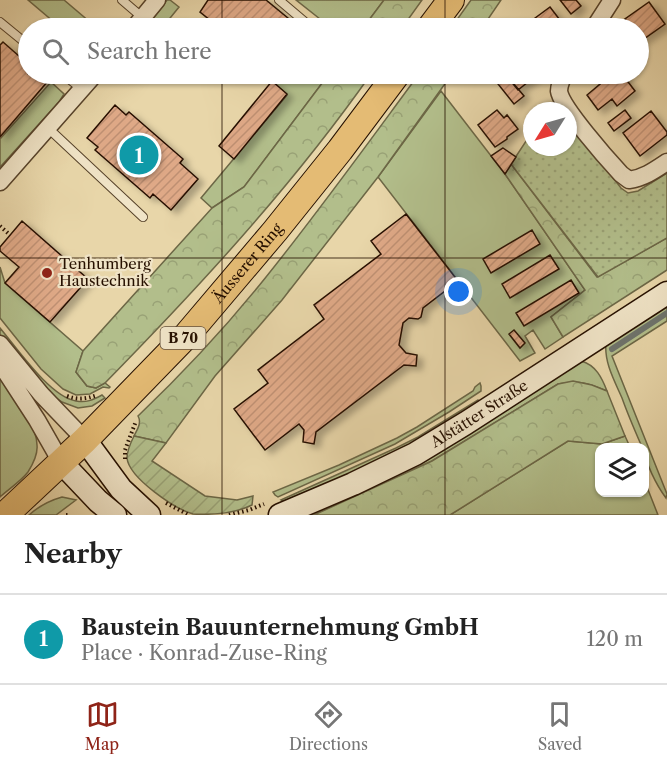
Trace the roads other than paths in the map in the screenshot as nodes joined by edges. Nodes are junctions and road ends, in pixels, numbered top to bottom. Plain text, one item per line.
1 (122, 0) edge
2 (157, 0) edge
3 (279, 0) edge
4 (451, 0) edge
5 (612, 0) edge
6 (135, 18) edge
7 (142, 18) edge
8 (300, 18) edge
9 (438, 18) edge
10 (600, 18) edge
11 (0, 22) edge
12 (18, 37) edge
13 (76, 84) edge
14 (86, 84) edge
15 (390, 84) edge
16 (561, 84) edge
17 (82, 89) junction
18 (48, 128) junction
19 (667, 162) edge
20 (0, 182) edge
21 (143, 217) dead end
22 (667, 293) edge
23 (0, 344) edge
24 (0, 363) edge
25 (85, 440) junction
26 (61, 462) junction
27 (155, 507) edge
28 (5, 515) edge
29 (115, 515) edge
30 (280, 515) edge

1 - 6 lane
2 - 7 street
3 - 8 lane
4 - 9 main road
5 - 10 street
11 - 12 lane
13 - 17 lane
14 - 17 street
15 - 25 main road, Äusserer Ring / B 70
16 - 19 street
17 - 18 street
18 - 20 street
18 - 21 lane
22 - 30 main road, Alstätter Straße
23 - 25 street
24 - 26 street
25 - 26 main road, Äusserer Ring / B 70
25 - 27 main road
26 - 28 main road, Äusserer Ring / B 70
26 - 29 main road

